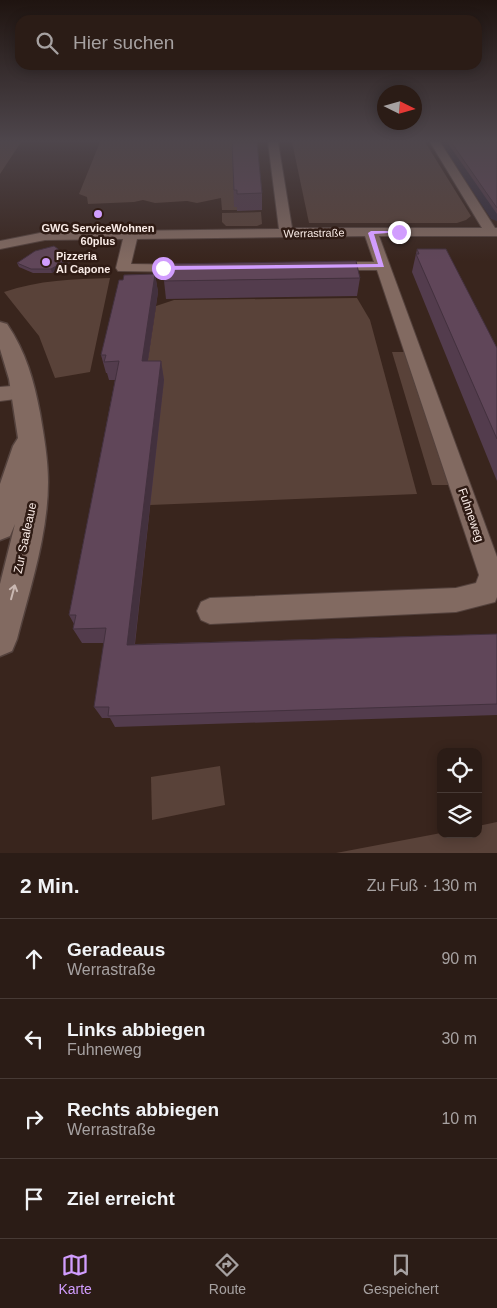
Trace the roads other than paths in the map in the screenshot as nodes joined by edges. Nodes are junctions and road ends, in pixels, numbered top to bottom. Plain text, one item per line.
1 (279, 182) edge
2 (461, 182) edge
3 (286, 232) junction
4 (494, 232) edge
5 (371, 233) junction
6 (132, 235) junction
7 (0, 245) edge
8 (313, 266) edge
9 (382, 266) junction
10 (209, 268) edge
11 (0, 329) edge
12 (24, 392) junction
13 (0, 394) edge
14 (30, 434) junction
15 (0, 527) edge
16 (210, 611) dead end
17 (0, 639) edge

1 - 3 street
2 - 4 street
3 - 5 street, Werrastraße
3 - 6 street, Werrastraße
4 - 5 street, Werrastraße
5 - 9 street, Fuhneweg
6 - 7 street, Werrastraße
6 - 10 street
8 - 9 street
9 - 16 street, Fuhneweg
11 - 12 street, Zur Saaleaue
12 - 13 street
12 - 14 street, Zur Saaleaue
14 - 15 street, Zur Saaleaue
17 -> 14 street, Zur Saaleaue

